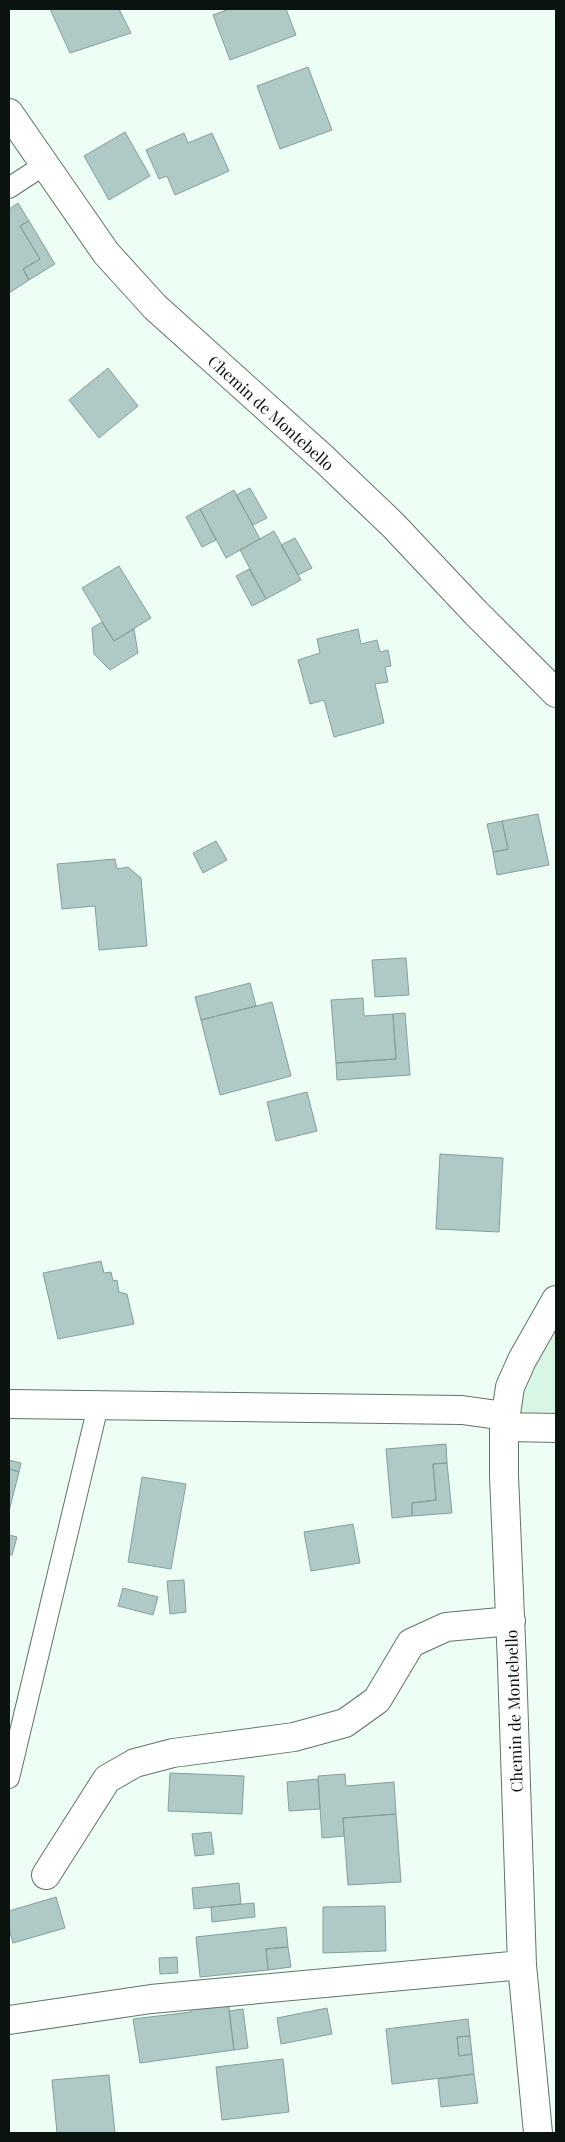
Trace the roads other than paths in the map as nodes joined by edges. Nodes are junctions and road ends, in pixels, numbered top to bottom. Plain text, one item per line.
1 (9, 113) edge
2 (44, 165) junction
3 (9, 188) edge
4 (556, 693) edge
5 (556, 1300) edge
6 (9, 1404) edge
7 (98, 1406) junction
8 (504, 1422) junction
9 (556, 1428) edge
10 (510, 1621) junction
11 (9, 1778) edge
12 (46, 1875) dead end
13 (522, 1965) junction
14 (9, 2020) edge
15 (538, 2133) edge

1 - 2 street, Chemin de Montebello
2 - 3 lane
2 - 4 street, Chemin de Montebello
5 - 8 street, Chemin de Montebello
6 - 7 street
7 - 8 street
7 - 11 lane
8 - 9 street
8 - 10 street, Chemin de Montebello
10 - 12 street
10 - 13 street, Chemin de Montebello
13 - 14 street
13 - 15 street, Chemin de Montebello

